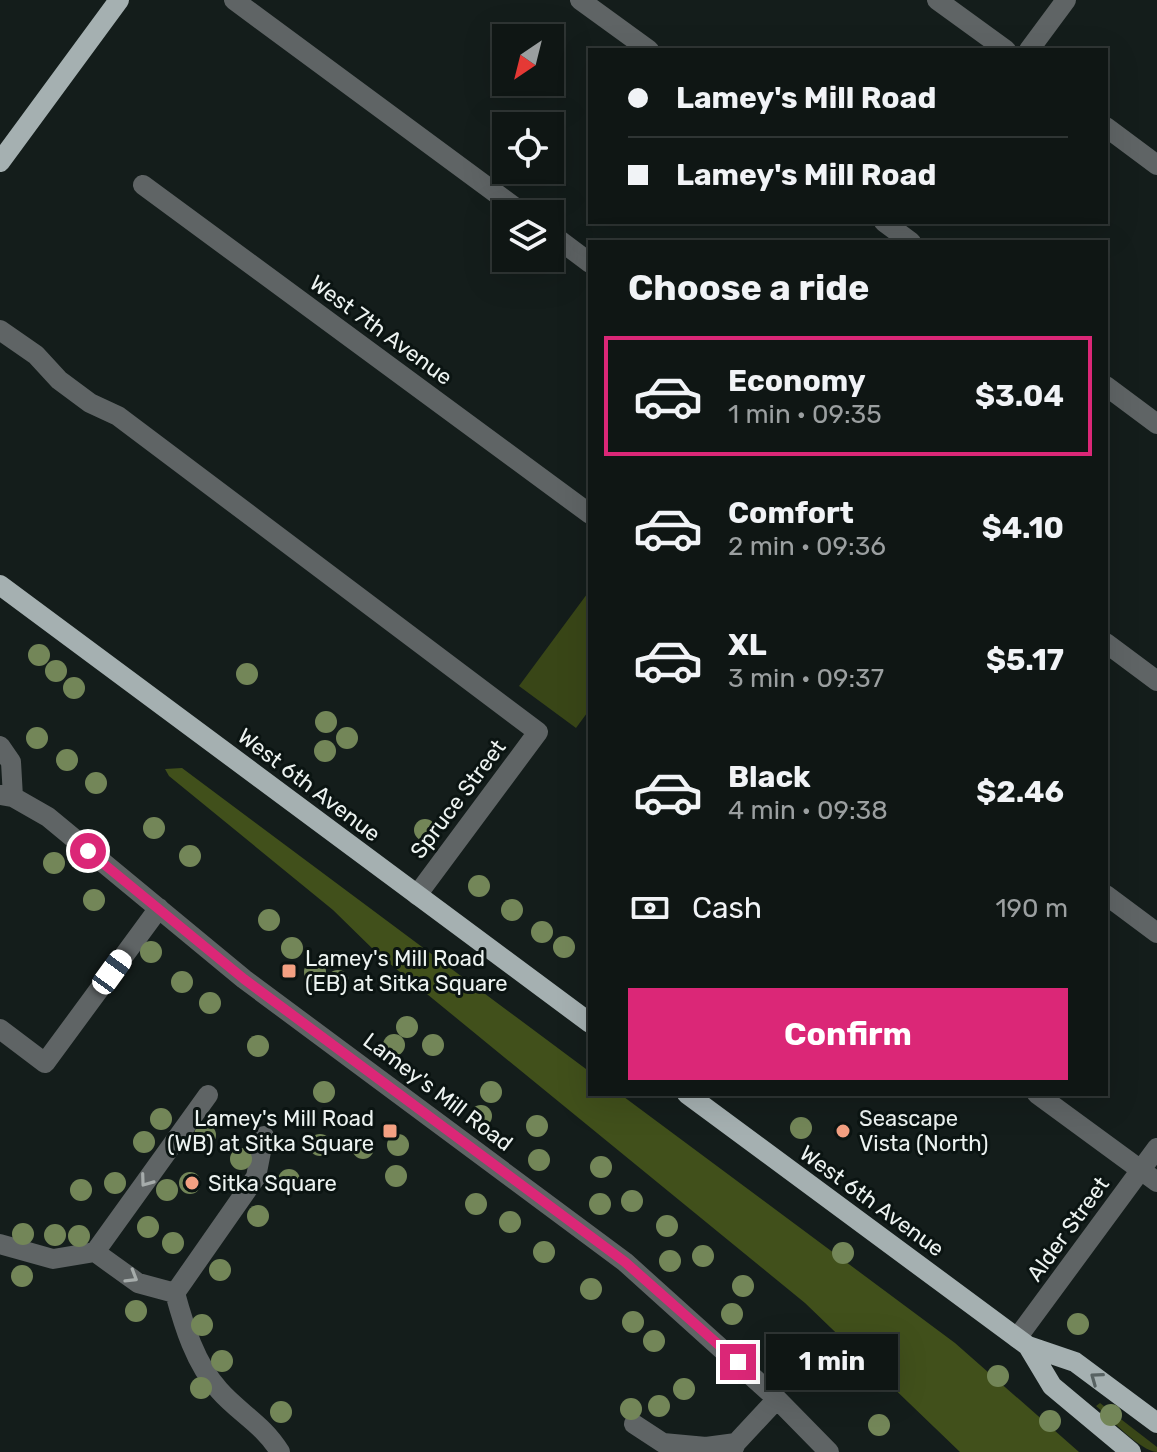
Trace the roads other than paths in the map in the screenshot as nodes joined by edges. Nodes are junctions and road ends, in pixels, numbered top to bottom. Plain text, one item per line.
1 (119, 0) edge
2 (234, 0) edge
3 (580, 0) edge
4 (937, 0) edge
5 (1066, 0) edge
6 (646, 48) edge
7 (1003, 48) edge
8 (1030, 48) edge
9 (1108, 128) edge
10 (0, 162) edge
11 (1157, 165) edge
12 (143, 185) dead end
13 (505, 200) edge
14 (564, 244) edge
15 (588, 262) edge
16 (0, 330) edge
17 (1108, 387) edge
18 (1157, 424) edge
19 (588, 513) edge
20 (0, 585) edge
21 (1108, 644) edge
22 (1157, 681) edge
23 (0, 746) edge
24 (6, 796) edge
25 (417, 895) junction
26 (1108, 896) edge
27 (159, 908) junction
28 (1157, 933) edge
29 (588, 1022) edge
30 (0, 1029) edge
31 (208, 1095) dead end
32 (690, 1096) edge
33 (1040, 1096) edge
34 (264, 1136) dead end
35 (1157, 1148) edge
36 (1149, 1176) edge
37 (0, 1244) edge
38 (95, 1252) junction
39 (175, 1293) junction
40 (1023, 1342) junction
41 (777, 1399) junction
42 (1157, 1423) edge
43 (634, 1424) dead end
44 (734, 1448) edge
45 (280, 1452) edge
46 (829, 1452) edge
47 (1131, 1452) edge

1 - 10 main road
2 - 13 street
3 - 6 street
4 - 7 street
5 - 8 street
9 - 11 street
12 - 19 street, West 7th Avenue
14 - 15 street
16 - 25 street, Spruce Street
17 - 18 street
20 - 25 main road, West 6th Avenue
21 - 22 street
23 - 24 street
24 - 27 street, Lamey's Mill Road
25 - 29 main road, West 6th Avenue
26 - 28 street
27 - 30 street
27 - 41 street, Lamey's Mill Road
31 -> 38 street
32 - 40 main road, West 6th Avenue
33 - 36 street
34 - 39 street
35 - 36 street, Alder Street
36 - 40 street, Alder Street
37 - 38 street
38 -> 39 street
39 - 45 street
42 -> 40 main road, West 6th Avenue
40 - 47 main road, West 6th Avenue
41 - 44 street
41 - 46 street, Lamey's Mill Road
43 - 44 street

